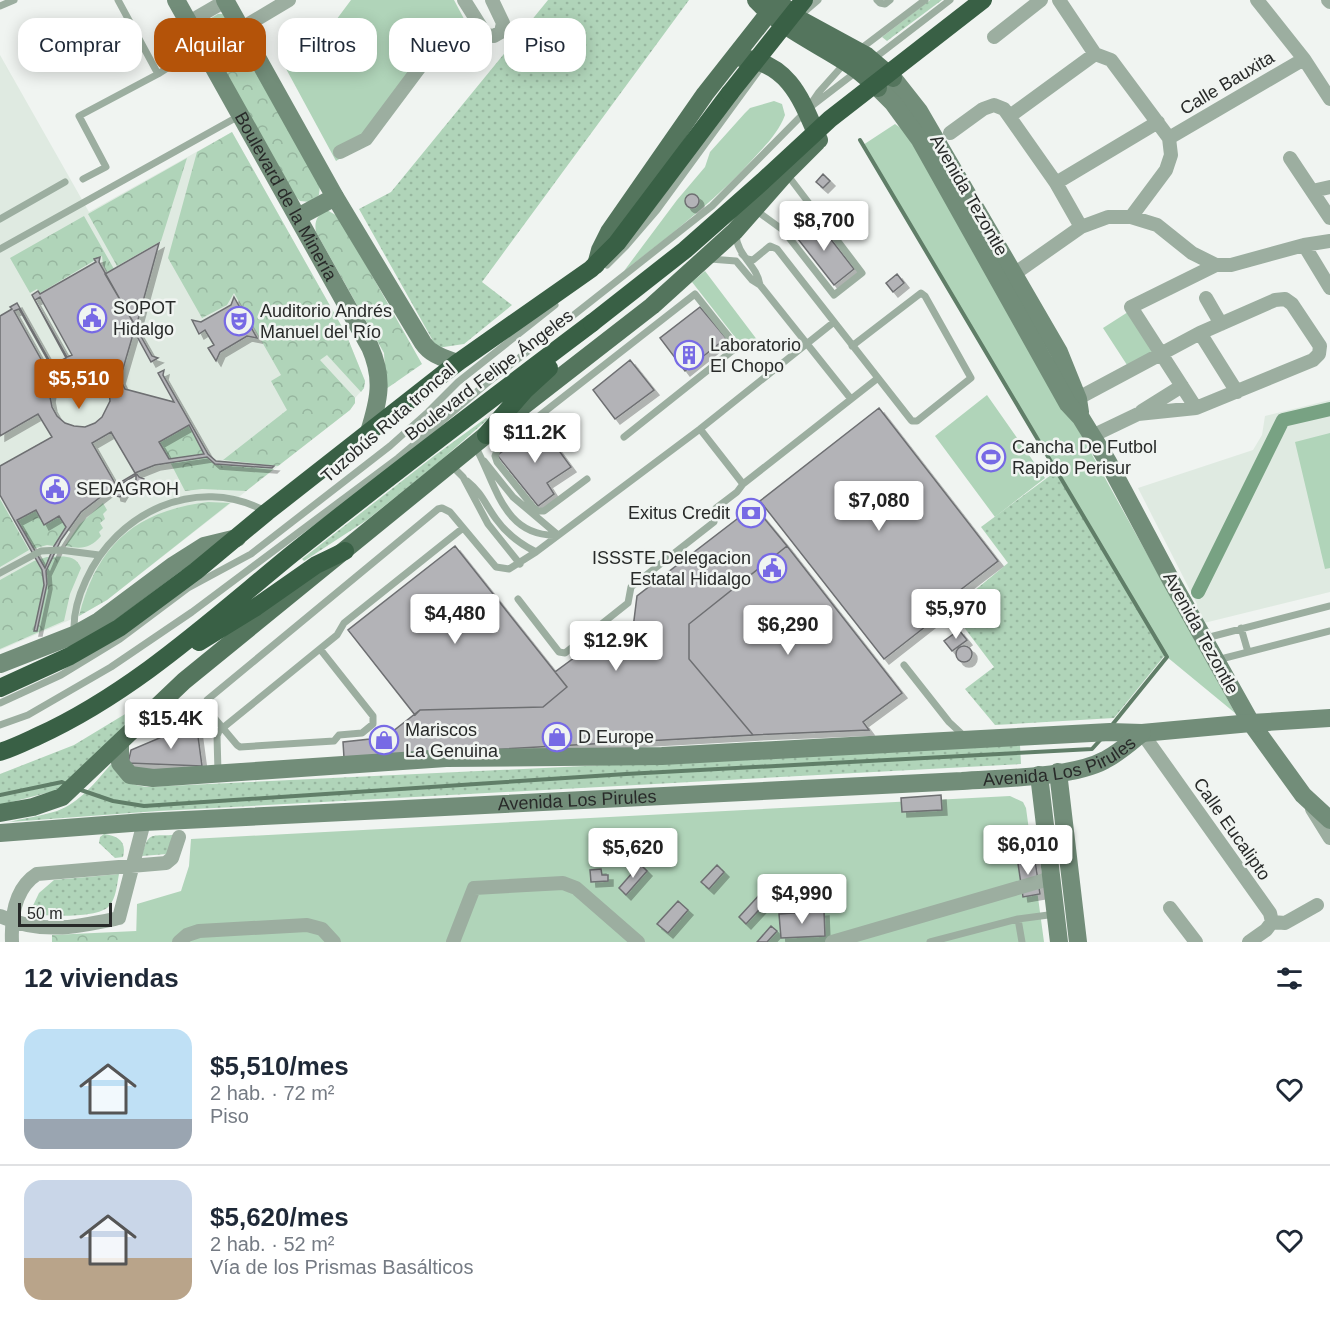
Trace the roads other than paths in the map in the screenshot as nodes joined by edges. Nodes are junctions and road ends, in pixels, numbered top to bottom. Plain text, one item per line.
1 (14, 0) edge
2 (118, 0) edge
3 (176, 0) edge
4 (225, 0) edge
5 (289, 0) edge
6 (464, 0) edge
7 (492, 0) edge
8 (813, 0) edge
9 (818, 0) edge
10 (877, 0) edge
11 (890, 0) edge
12 (925, 0) edge
13 (950, 0) edge
14 (983, 0) edge
15 (994, 0) edge
16 (1041, 0) edge
17 (1059, 0) edge
18 (1257, 0) edge
19 (772, 3) edge
20 (0, 6) edge
21 (799, 15) edge
22 (187, 18) edge
23 (194, 18) edge
24 (235, 18) edge
25 (259, 18) edge
26 (474, 18) edge
27 (492, 36) edge
28 (994, 37) dead end
29 (1095, 54) junction
30 (733, 57) junction
31 (1304, 59) junction
32 (858, 61) junction
33 (765, 62) junction
34 (161, 72) edge
35 (217, 72) edge
36 (265, 72) edge
37 (416, 72) edge
38 (158, 74) junction
39 (886, 83) junction
40 (1330, 99) edge
41 (806, 111) junction
42 (241, 114) junction
43 (1010, 116) junction
44 (1158, 122) junction
45 (950, 133) dead end
46 (1169, 138) junction
47 (819, 140) junction
48 (340, 152) dead end
49 (1290, 158) dead end
50 (786, 173) junction
51 (83, 179) dead end
52 (65, 182) dead end
53 (1056, 183) junction
54 (1330, 187) edge
55 (1312, 191) junction
56 (334, 197) junction
57 (812, 207) junction
58 (754, 209) junction
59 (298, 217) junction
60 (1131, 217) junction
61 (1330, 218) edge
62 (0, 219) edge
63 (1081, 227) junction
64 (783, 230) junction
65 (735, 231) junction
66 (1330, 240) edge
67 (1304, 245) junction
68 (0, 248) edge
69 (742, 255) junction
70 (704, 260) junction
71 (596, 265) junction
72 (1216, 265) junction
73 (1007, 279) junction
74 (760, 285) junction
75 (1330, 288) edge
76 (570, 294) dead end
77 (1206, 298) dead end
78 (561, 301) dead end
79 (834, 322) junction
80 (592, 323) junction
81 (1221, 324) junction
82 (1200, 333) junction
83 (807, 344) junction
84 (852, 346) junction
85 (1161, 355) junction
86 (457, 363) junction
87 (878, 378) junction
88 (1182, 386) junction
89 (1237, 392) junction
90 (851, 399) junction
91 (1073, 401) junction
92 (1196, 408) junction
93 (1138, 414) junction
94 (700, 429) junction
95 (369, 432) junction
96 (1092, 436) junction
97 (624, 437) dead end
98 (481, 446) junction
99 (457, 471) junction
100 (587, 479) dead end
101 (743, 484) junction
102 (267, 512) junction
103 (464, 528) junction
104 (558, 536) junction
105 (237, 538) junction
106 (345, 550) junction
107 (536, 552) junction
108 (99, 555) junction
109 (519, 564) junction
110 (0, 573) edge
111 (518, 599) dead end
112 (1330, 606) edge
113 (1241, 628) junction
114 (1330, 631) edge
115 (74, 635) junction
116 (1204, 639) junction
117 (320, 649) junction
118 (1248, 652) junction
119 (1217, 660) junction
120 (160, 662) junction
121 (0, 664) edge
122 (903, 665) dead end
123 (0, 688) edge
124 (0, 703) edge
125 (1330, 718) edge
126 (1251, 723) junction
127 (0, 725) edge
128 (223, 728) junction
129 (1142, 733) junction
130 (969, 740) junction
131 (120, 743) junction
132 (0, 752) edge
133 (1058, 772) junction
134 (219, 774) junction
135 (1039, 775) junction
136 (1303, 795) junction
137 (0, 813) edge
138 (1330, 820) edge
139 (144, 822) junction
140 (0, 833) edge
141 (178, 837) dead end
142 (1330, 838) edge
143 (132, 865) junction
144 (1052, 878) junction
145 (1317, 906) dead end
146 (1170, 908) dead end
147 (1056, 914) junction
148 (5, 918) edge
149 (1018, 919) junction
150 (1272, 922) junction
151 (12, 942) edge
152 (179, 942) edge
153 (334, 942) edge
154 (453, 942) edge
155 (638, 942) edge
156 (832, 942) edge
157 (930, 942) edge
158 (1022, 942) edge
159 (1059, 942) edge
160 (1078, 942) edge
161 (1196, 942) edge
162 (1249, 942) edge

1 - 20 lane
2 - 38 lane
3 - 22 street, Boulevard de la Minería
4 - 23 street
4 - 24 street
5 - 25 street
6 - 26 street
7 - 27 street
8 - 21 lane
9 - 21 lane
10 - 11 lane
12 - 32 lane, Tuzobús Ruta troncal
13 - 32 lane, Tuzobús Ruta troncal
14 - 80 highway, Boulevard Felipe Ángeles, bridge
15 - 39 main road
16 - 28 street
17 - 29 street
18 - 31 street
19 - 21 main road, Avenida Tezontle
19 - 30 main road
21 - 32 main road, Avenida Tezontle
21 - 33 lane
21 - 71 highway, Boulevard Felipe Ángeles, bridge
29 - 43 street
29 - 44 street
30 - 33 main road
30 - 71 main road
31 - 40 street
31 - 46 street, Calle Bauxita
32 - 39 main road, Avenida Tezontle
32 - 41 lane, Tuzobús Ruta troncal
32 - 41 lane, Tuzobús Ruta troncal
33 - 41 main road
33 - 76 lane
34 - 38 lane
35 - 42 street, Boulevard de la Minería
36 - 56 street
37 - 48 street
38 - 51 lane
39 - 47 main road
39 - 73 street, Avenida Tezontle
41 - 47 main road
41 - 127 lane, Tuzobús Ruta troncal
42 - 59 street, Boulevard de la Minería
42 - 68 lane
43 - 45 street
43 - 53 street
44 - 46 street
44 - 53 street, Calle Bauxita
46 - 60 street
47 - 50 main road
49 - 55 street
50 - 57 lane
50 - 58 main road
52 - 62 lane
53 - 63 street
54 - 55 street
55 - 61 street
56 - 59 street
56 - 86 street
57 - 64 lane
57 - 64 lane
58 - 64 lane
58 - 65 main road
59 - 95 street, Boulevard de la Minería
60 - 63 street
60 - 72 street
63 - 73 street
65 - 69 lane
65 - 70 main road
66 - 67 street
67 - 72 street
67 - 75 street
69 - 74 lane
69 - 79 lane
70 - 74 lane
70 - 98 main road
71 - 86 highway, Boulevard Felipe Ángeles
72 - 85 street
73 - 91 street, Avenida Tezontle
74 - 83 lane
77 - 81 street
78 - 124 lane, Tuzobús Ruta troncal
79 - 83 lane
79 - 84 lane
80 - 98 highway
80 - 120 highway, Boulevard Felipe Ángeles
81 - 82 street
81 - 89 street
82 - 85 street
82 - 89 street
83 - 90 lane
83 - 94 lane
84 - 87 lane
84 - 87 lane
85 - 88 street
85 - 91 street
86 - 95 highway, Boulevard Felipe Ángeles
87 - 90 lane
88 - 92 street
88 - 93 street
89 - 92 street
90 - 101 lane
91 - 96 street, Avenida Tezontle
92 - 93 street
93 - 96 street
94 - 101 lane
94 - 104 lane
95 - 102 highway, Boulevard Felipe Ángeles
96 - 116 street, Avenida Tezontle
97 - 100 lane
98 - 99 main road
98 - 104 lane
98 - 104 lane
99 - 106 main road
99 - 107 lane
99 - 109 lane
101 - 111 lane
102 - 105 highway, Boulevard Felipe Ángeles
102 - 108 lane
103 - 109 lane
103 - 117 lane
103 - 128 lane
104 - 107 lane
105 - 115 street
105 - 123 highway, Boulevard Felipe Ángeles
106 - 120 highway
106 - 131 main road
107 - 109 lane
108 - 110 lane
108 - 115 lane
112 - 113 lane
113 - 116 lane
113 - 118 lane
114 - 118 lane
115 - 121 street
116 - 119 street, Avenida Tezontle
117 - 128 lane
117 - 128 lane
118 - 119 lane
119 - 126 street, Avenida Tezontle
120 - 132 highway, Boulevard Felipe Ángeles
122 - 130 lane
125 - 126 street, Avenida Los Pirules
126 - 129 street, Avenida Los Pirules
126 - 136 street, Avenida Tezontle
128 - 134 lane
129 - 130 street, Avenida Los Pirules
129 - 133 street, Avenida Los Pirules
129 - 150 street, Calle Eucalipto
130 - 134 street, Avenida Los Pirules
131 - 134 street, Avenida Los Pirules
131 - 137 main road
133 - 135 street, Avenida Los Pirules
133 - 160 street
135 - 139 street, Avenida Los Pirules
135 - 144 street
136 - 138 street, Avenida Tezontle
136 - 142 street
139 - 140 street, Avenida Los Pirules
139 - 143 street
141 - 143 street
143 - 148 street
143 - 148 street
144 - 147 street
144 - 156 street
145 - 150 street
146 - 161 street
147 - 149 lane
147 - 159 street
148 - 151 street
149 - 157 lane
149 - 158 lane
150 - 162 street
152 - 153 street
154 - 155 street

